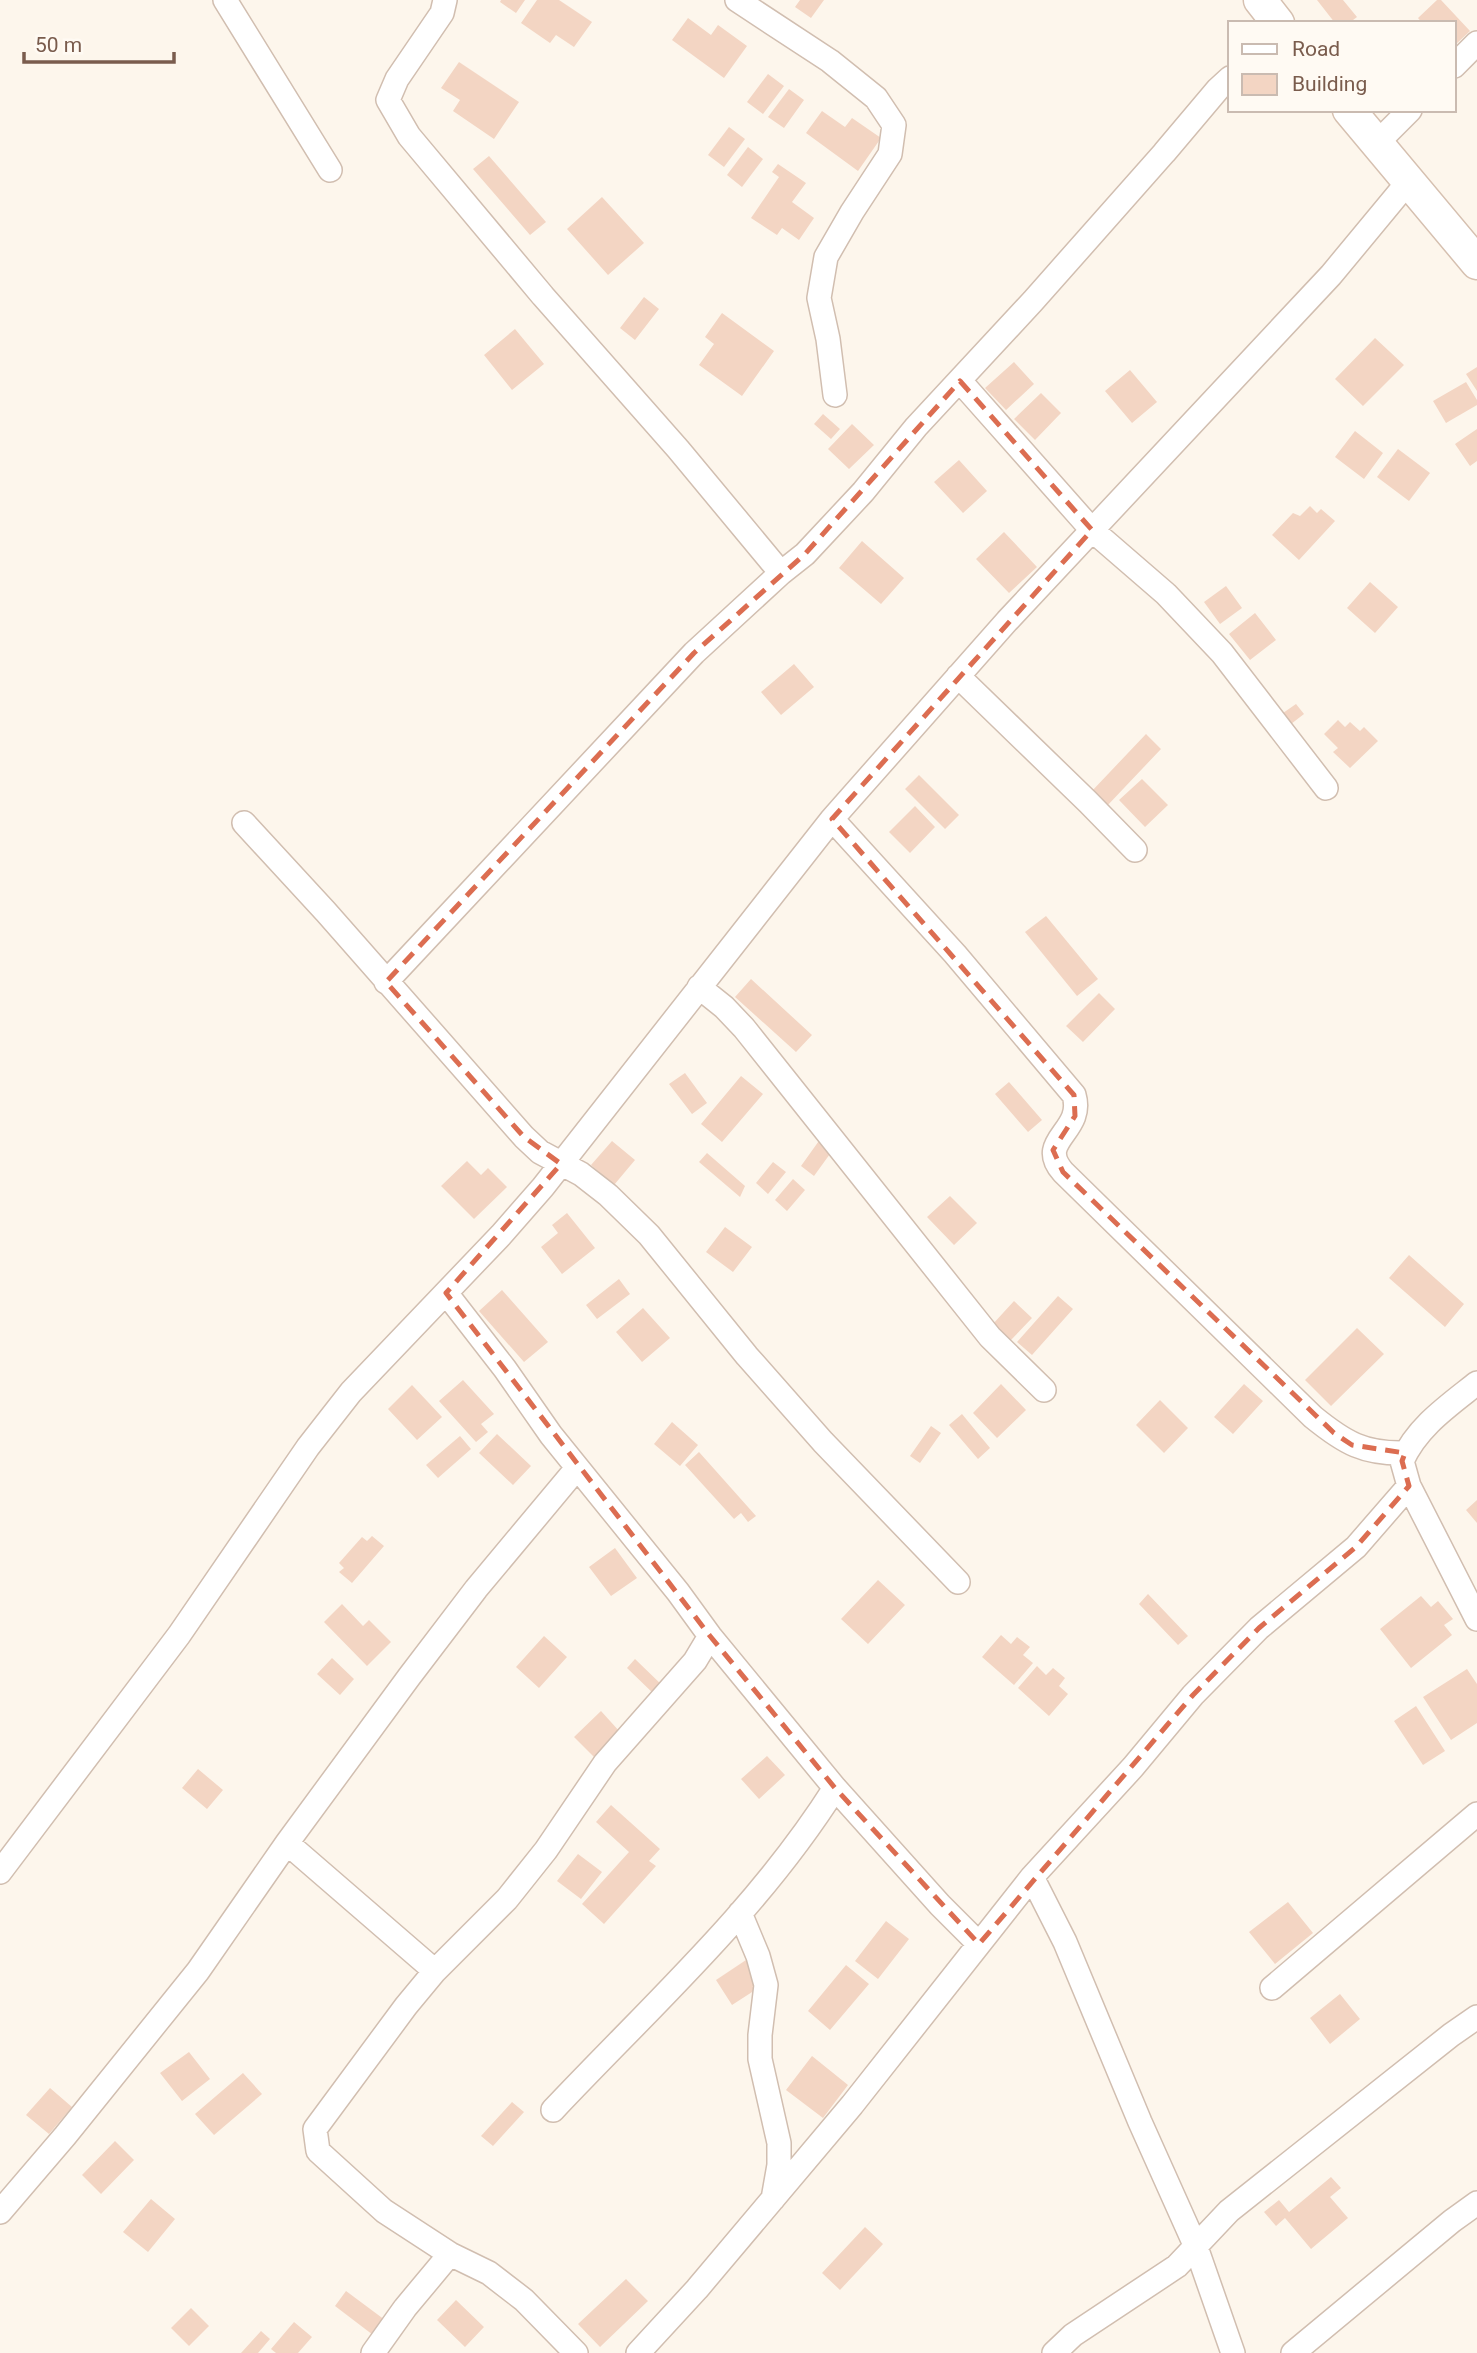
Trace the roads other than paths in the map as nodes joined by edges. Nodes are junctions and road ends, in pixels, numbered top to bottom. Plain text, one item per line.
1 (225, 0) edge
2 (445, 0) edge
3 (737, 0) edge
4 (1477, 43) edge
5 (1456, 64) edge
6 (1228, 80) edge
7 (1351, 112) edge
8 (1408, 112) edge
9 (1376, 144) junction
10 (330, 170) dead end
11 (1408, 182) junction
12 (1475, 255) edge
13 (960, 381) junction
14 (835, 395) dead end
15 (1093, 530) junction
16 (781, 573) junction
17 (958, 676) junction
18 (1326, 788) dead end
19 (832, 819) junction
20 (244, 823) dead end
21 (1135, 850) dead end
22 (386, 982) junction
23 (699, 987) junction
24 (561, 1164) junction
25 (446, 1293) junction
26 (1477, 1383) edge
27 (1044, 1390) dead end
28 (1405, 1453) junction
29 (577, 1468) junction
30 (1409, 1486) junction
31 (958, 1583) dead end
32 (1477, 1619) edge
33 (710, 1636) junction
34 (835, 1788) junction
35 (1477, 1814) edge
36 (288, 1843) junction
37 (0, 1872) edge
38 (1032, 1877) junction
39 (740, 1913) junction
40 (979, 1944) junction
41 (435, 1970) junction
42 (1272, 1988) dead end
43 (1477, 2017) edge
44 (553, 2110) dead end
45 (773, 2199) junction
46 (1477, 2203) edge
47 (0, 2212) edge
48 (1196, 2247) junction
49 (450, 2254) junction
50 (373, 2353) edge
51 (576, 2353) edge
52 (638, 2353) edge
53 (1054, 2353) edge
54 (1233, 2353) edge
55 (1293, 2353) edge

1 - 10 street
2 - 16 street
3 - 14 street
4 - 5 street
6 - 13 street
7 - 9 main road
8 - 9 street
9 - 11 main road
11 - 12 main road
11 - 15 street
13 - 15 street
13 - 16 street
15 - 17 street
15 - 18 street
16 - 22 street
17 - 19 street
17 - 21 street
19 - 23 street
19 - 28 street
20 - 22 street
22 - 24 street
23 - 24 street
23 - 27 street
24 - 25 street
24 - 31 street
25 - 29 street
25 - 37 street
26 - 28 street
28 - 30 street
29 - 33 street
29 - 36 street
30 - 32 street
30 - 38 street
33 - 34 street
33 - 41 street
34 - 39 street
34 - 40 street
35 - 42 street
36 - 41 street
36 - 47 street
38 - 40 street
38 - 48 street
39 - 44 street
39 - 45 street
40 - 45 street
41 - 49 street
43 - 48 street
45 - 52 street
46 - 55 street
48 - 53 street
48 - 54 street
49 - 50 street
49 - 51 street

